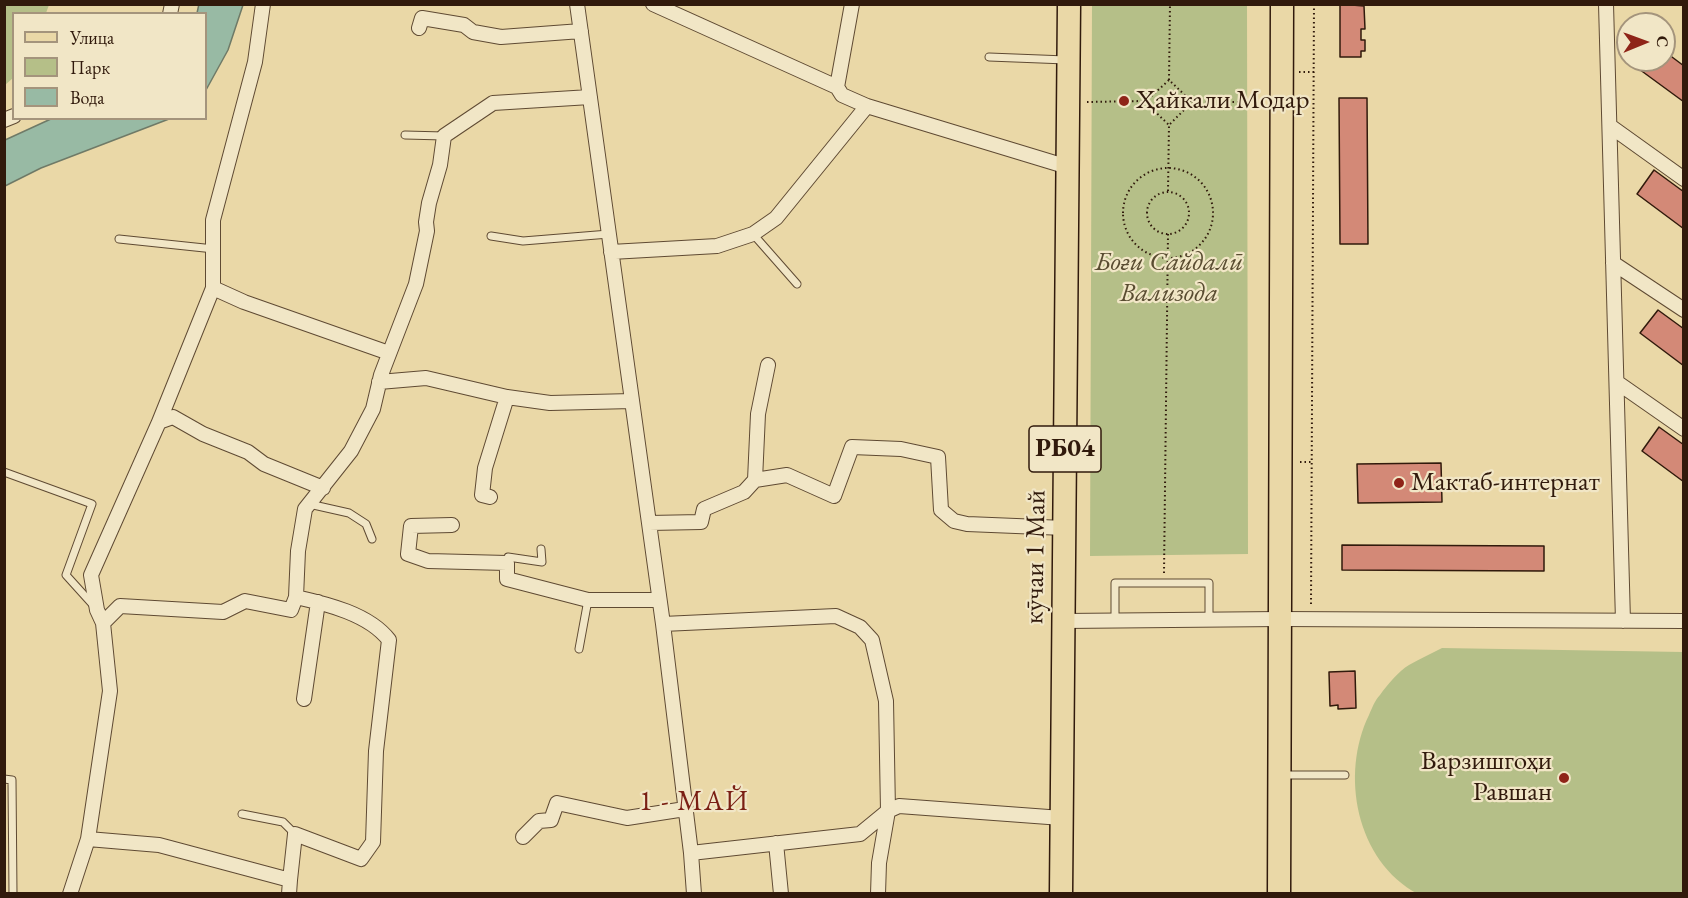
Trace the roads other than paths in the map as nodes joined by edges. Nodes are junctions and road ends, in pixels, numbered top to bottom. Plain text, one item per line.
1 (263, 4) edge
2 (577, 4) edge
3 (653, 4) edge
4 (852, 4) edge
5 (1069, 4) edge
6 (1282, 4) edge
7 (1606, 4) edge
8 (418, 28) dead end
9 (581, 31) junction
10 (989, 57) dead end
11 (1069, 60) junction
12 (837, 87) junction
13 (590, 97) junction
14 (867, 106) junction
15 (1610, 126) junction
16 (405, 135) dead end
17 (444, 136) junction
18 (1068, 167) junction
19 (1683, 179) edge
20 (609, 234) junction
21 (753, 234) junction
22 (491, 236) dead end
23 (119, 239) dead end
24 (214, 249) junction
25 (611, 252) junction
26 (1613, 263) junction
27 (797, 284) dead end
28 (213, 288) junction
29 (1683, 310) edge
30 (389, 353) junction
31 (768, 365) dead end
32 (379, 382) junction
33 (1618, 383) junction
34 (507, 397) junction
35 (632, 400) junction
36 (159, 422) junction
37 (1683, 429) edge
38 (4, 472) edge
39 (755, 480) junction
40 (322, 488) junction
41 (490, 497) dead end
42 (309, 504) junction
43 (649, 523) junction
44 (452, 525) dead end
45 (1065, 528) junction
46 (372, 539) dead end
47 (541, 549) dead end
48 (507, 563) junction
49 (296, 597) junction
50 (588, 600) junction
51 (660, 600) junction
52 (318, 602) junction
53 (97, 610) junction
54 (1209, 619) junction
55 (1281, 619) junction
56 (1064, 621) junction
57 (1115, 621) junction
58 (1623, 621) junction
59 (1683, 621) edge
60 (103, 623) junction
61 (663, 624) junction
62 (579, 649) dead end
63 (304, 699) dead end
64 (1280, 775) junction
65 (1345, 775) dead end
66 (4, 779) edge
67 (685, 808) junction
68 (888, 811) junction
69 (242, 814) dead end
70 (1062, 818) junction
71 (295, 834) junction
72 (523, 837) dead end
73 (88, 839) junction
74 (776, 843) junction
75 (691, 853) junction
76 (290, 887) edge
77 (13, 894) edge
78 (70, 894) edge
79 (694, 894) edge
80 (781, 894) edge
81 (878, 894) edge
82 (1061, 894) edge
83 (1279, 894) edge

1 - 24 street
2 - 9 street
3 - 12 street
4 - 12 street
5 - 11 main road, кӯчаи 1 Май / РБ04
6 - 55 main road
7 - 15 street
8 - 9 street
9 - 13 street
10 - 11 lane
11 - 18 main road, кӯчаи 1 Май / РБ04
12 - 14 street
13 - 17 street
13 - 20 street
14 - 18 street
14 - 21 street
15 - 19 street
15 - 26 street
16 - 17 lane
17 - 30 street
18 - 45 main road, кӯчаи 1 Май / РБ04
20 - 22 lane
20 - 25 street
21 - 25 street
21 - 27 lane
23 - 24 lane
24 - 28 street
25 - 35 street
26 - 29 street
26 - 33 street
28 - 30 street
28 - 36 street
30 - 32 street
31 - 39 street
32 - 34 street
32 - 40 street
33 - 37 street
33 - 58 street
34 - 35 street
34 - 41 street
35 - 43 street
36 - 40 street
36 - 53 street
38 - 53 lane
39 - 43 street
39 - 45 street
40 - 42 street
42 - 46 lane
42 - 49 street
43 - 51 street
44 - 48 street
45 - 56 main road, кӯчаи 1 Май / РБ04
47 - 48 lane
48 - 50 street
49 - 52 street
49 - 60 street
50 - 51 street
50 - 62 lane
51 - 61 street
52 - 63 street
52 - 71 street
53 - 60 street
54 - 55 street
54 - 57 street
54 - 57 lane
55 - 58 street
55 - 64 main road
56 - 57 street
56 - 70 main road, кӯчаи 1 Май / РБ04
58 - 59 street
60 - 73 street
61 - 67 street
61 - 68 street
64 - 65 lane
64 - 83 main road
66 - 77 lane
67 - 72 street
67 - 75 street
68 - 70 street
68 - 74 street
68 - 81 street
69 - 71 lane
70 - 82 main road, кӯчаи 1 Май / РБ04
71 - 76 street
73 - 76 street
73 - 78 street
74 - 75 street
74 - 80 street
75 - 79 street

